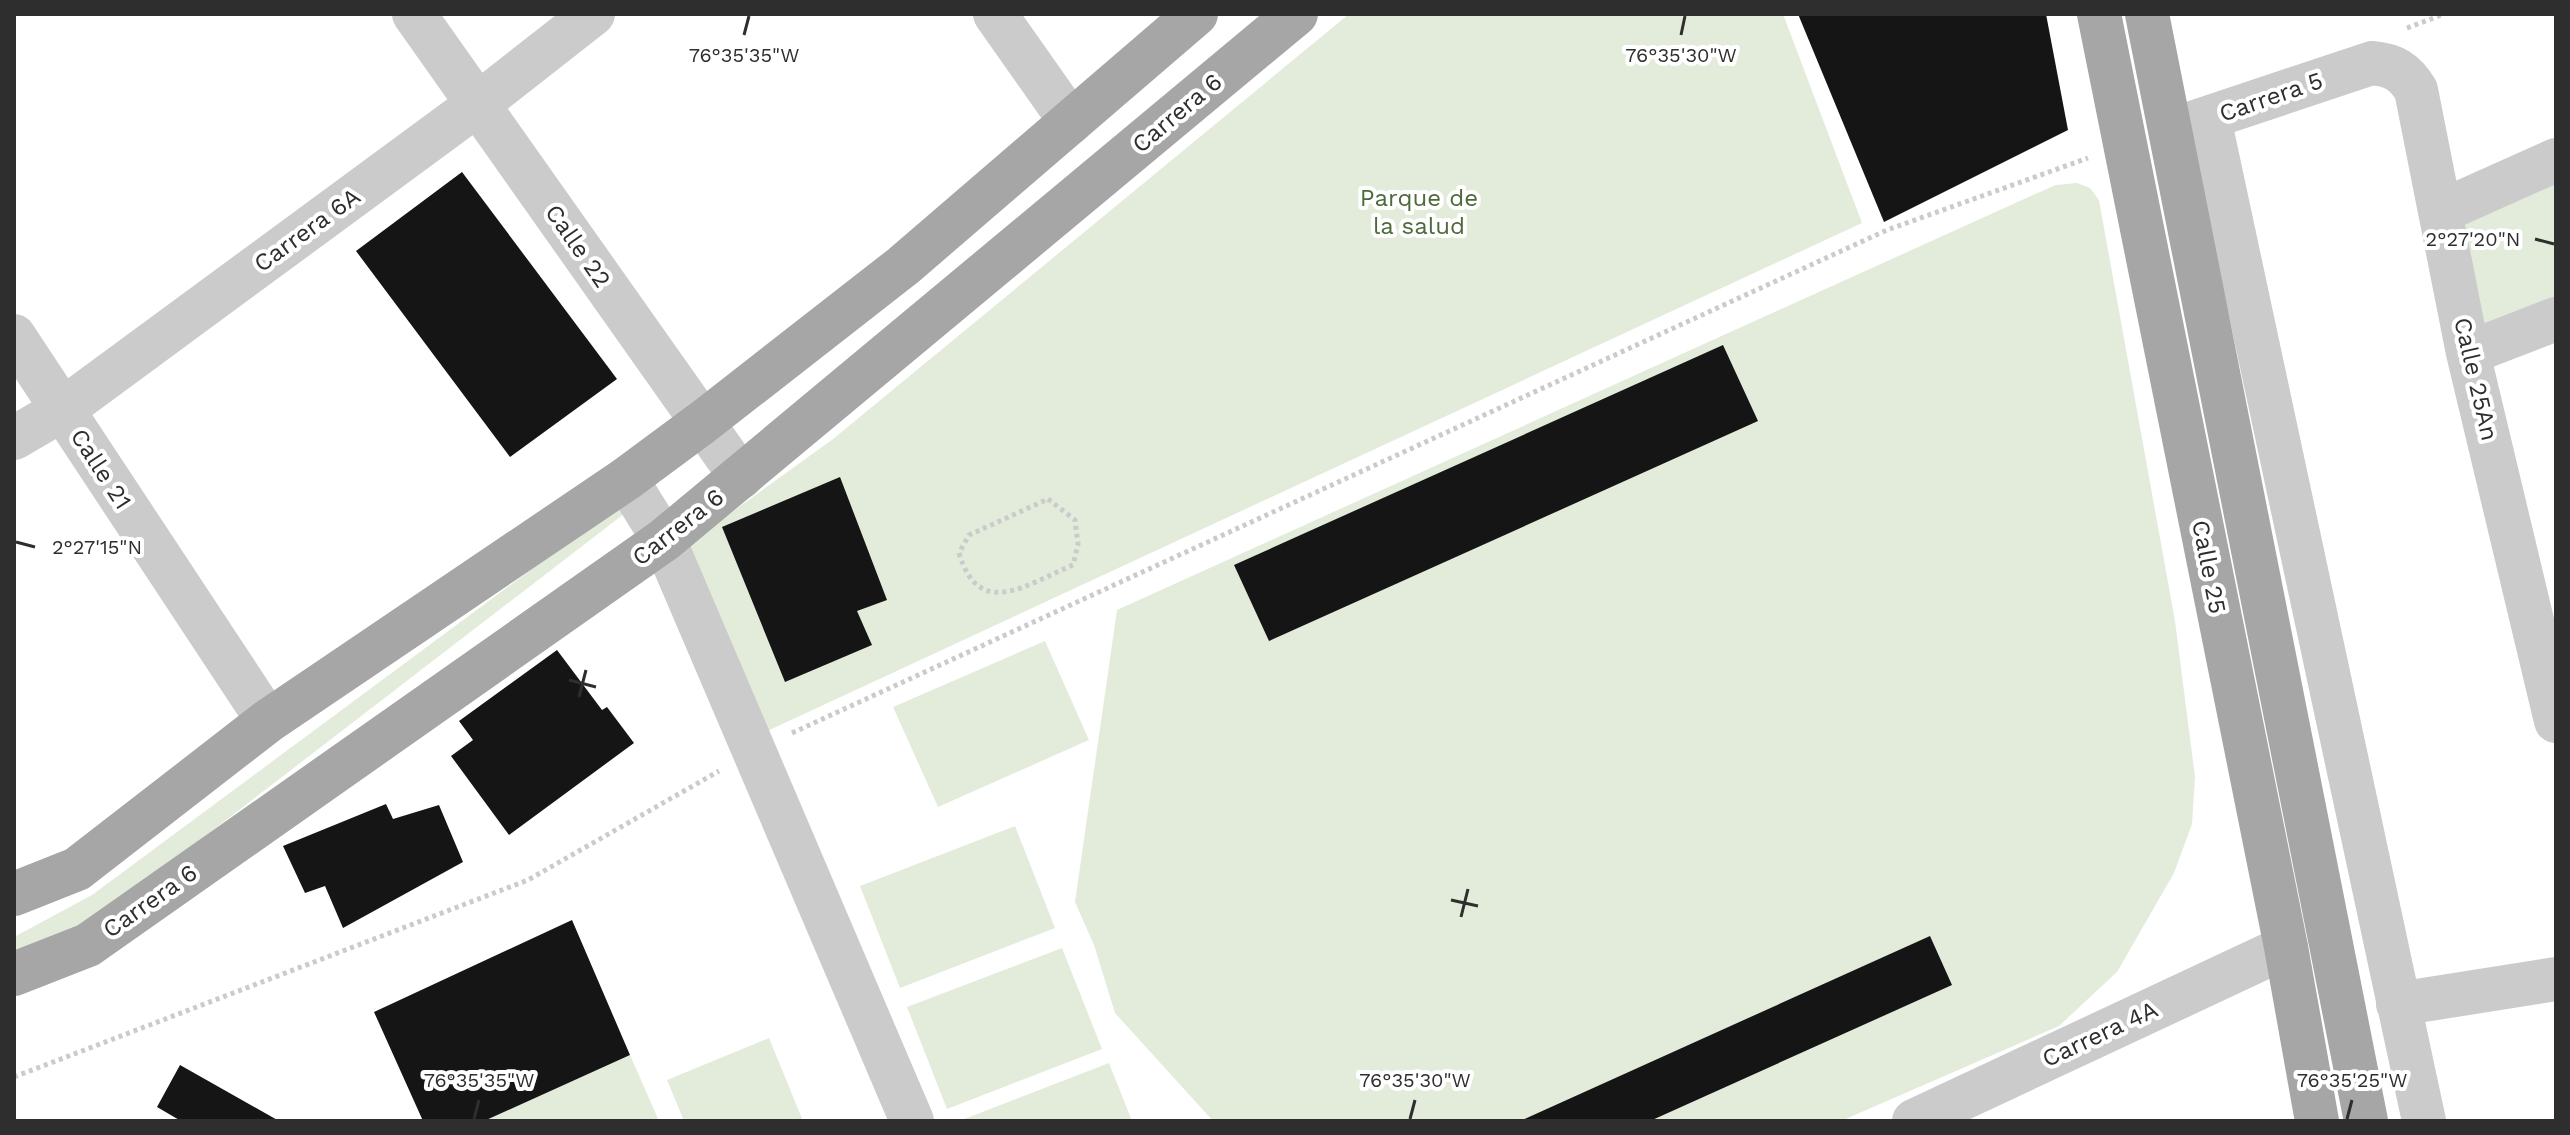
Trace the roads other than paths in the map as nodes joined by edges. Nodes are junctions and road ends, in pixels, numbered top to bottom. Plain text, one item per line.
1 (414, 14) edge
2 (593, 14) edge
3 (995, 14) edge
4 (1196, 14) edge
5 (1296, 14) edge
6 (2099, 14) edge
7 (2147, 14) edge
8 (2372, 63) joint
9 (478, 104) junction
10 (1071, 122) junction
11 (2189, 124) junction
12 (2556, 160) edge
13 (2442, 211) junction
14 (2556, 319) edge
15 (14, 336) edge
16 (2468, 353) junction
17 (62, 410) junction
18 (703, 422) junction
19 (14, 438) edge
20 (741, 477) junction
21 (626, 479) junction
22 (664, 540) junction
23 (268, 721) junction
24 (2556, 721) edge
25 (2371, 879) junction
26 (2322, 887) junction
27 (14, 894) edge
28 (2286, 947) junction
29 (14, 974) edge
30 (2556, 979) edge
31 (2398, 1004) junction
32 (912, 1121) edge
33 (1914, 1121) edge
34 (2317, 1121) edge
35 (2366, 1121) edge
36 (2424, 1121) edge

1 - 9 street, Calle 22
2 - 9 street, Carrera 6A
3 - 10 street
4 - 10 main road
5 - 20 main road, Carrera 6
6 - 28 main road, Calle 25
7 - 11 main road, Calle 25
8 - 11 street, Carrera 5
8 - 13 street, Calle 25An
9 - 17 street, Carrera 6A
9 - 18 street, Calle 22
10 - 18 main road
11 - 25 street
11 - 26 main road, Calle 25
12 - 13 street
13 - 16 street, Calle 25An
14 - 16 street
15 - 17 street, Calle 21
16 - 24 street, Calle 25An
17 - 19 street, Carrera 6A
17 - 23 street, Calle 21
18 - 20 street, Calle 22
18 - 21 main road
20 - 22 main road, Carrera 6
21 - 22 street
21 - 23 main road
22 - 29 main road, Carrera 6
22 - 32 street
23 - 27 main road
25 - 26 street
25 - 31 street
26 - 35 main road, Calle 25
28 - 33 street, Carrera 4A
28 - 34 main road, Calle 25
30 - 31 street
31 - 36 street

